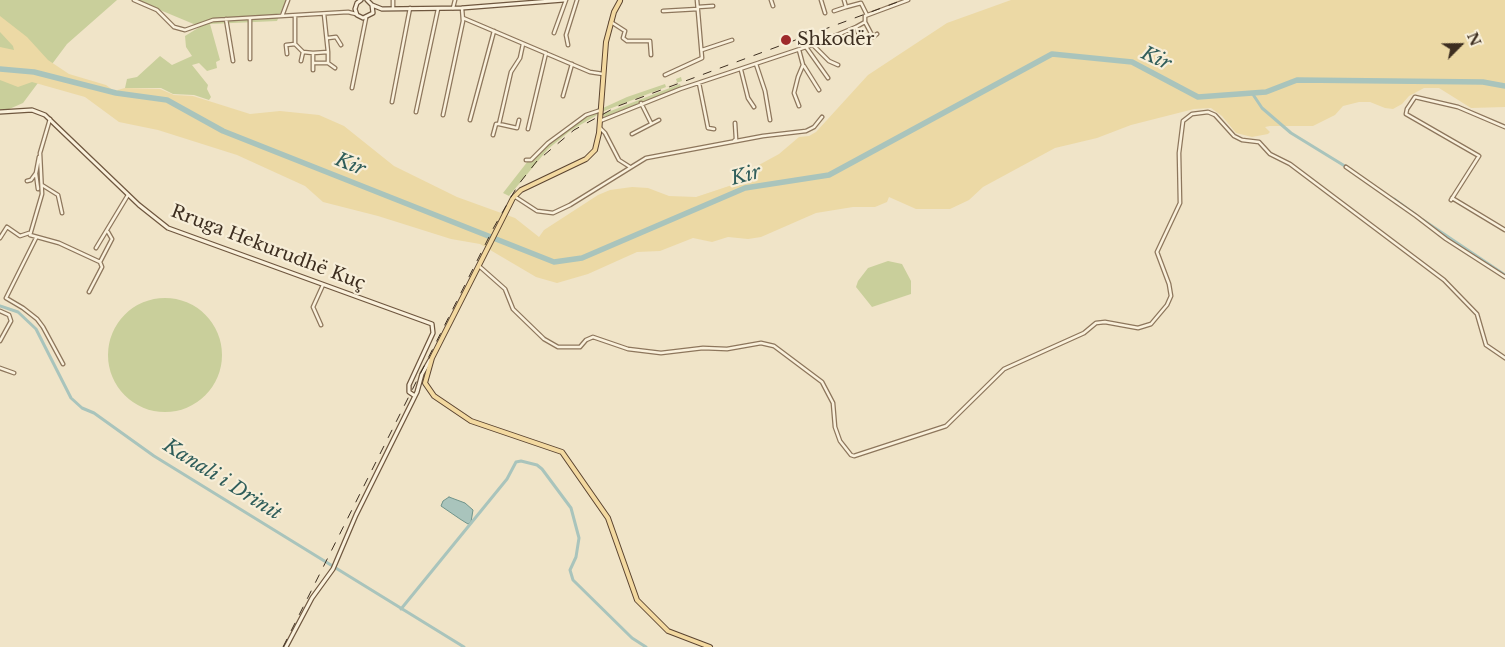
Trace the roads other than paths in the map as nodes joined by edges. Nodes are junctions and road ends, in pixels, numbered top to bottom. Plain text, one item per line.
1 (134, 0) edge
2 (288, 0) edge
3 (362, 0) edge
4 (367, 0) edge
5 (393, 0) edge
6 (455, 0) edge
7 (565, 0) edge
8 (577, 0) edge
9 (621, 0) edge
10 (697, 0) edge
11 (771, 0) edge
12 (821, 0) edge
13 (844, 0) edge
14 (908, 0) edge
15 (541, 1) edge
16 (614, 1) edge
17 (356, 3) edge
18 (372, 5) junction
19 (713, 6) dead end
20 (773, 6) dead end
21 (846, 7) junction
22 (394, 8) junction
23 (410, 8) junction
24 (438, 8) junction
25 (453, 8) junction
26 (462, 8) junction
27 (698, 8) junction
28 (382, 9) junction
29 (663, 11) dead end
30 (834, 11) dead end
31 (348, 12) junction
32 (614, 12) junction
33 (372, 13) junction
34 (825, 13) dead end
35 (324, 14) junction
36 (357, 15) junction
37 (867, 15) junction
38 (282, 16) junction
39 (295, 16) junction
40 (250, 18) junction
41 (366, 18) junction
42 (463, 18) junction
43 (226, 19) junction
44 (611, 22) junction
45 (865, 22) junction
46 (856, 27) junction
47 (494, 31) junction
48 (554, 33) dead end
49 (877, 34) dead end
50 (327, 38) junction
51 (732, 40) dead end
52 (862, 42) dead end
53 (295, 44) junction
54 (524, 44) junction
55 (813, 44) junction
56 (342, 45) dead end
57 (568, 45) dead end
58 (806, 47) junction
59 (702, 50) junction
60 (799, 50) junction
61 (303, 52) junction
62 (328, 52) junction
63 (313, 53) junction
64 (546, 53) junction
65 (287, 54) dead end
66 (651, 55) dead end
67 (250, 59) dead end
68 (233, 61) dead end
69 (301, 61) dead end
70 (313, 63) junction
71 (328, 63) junction
72 (572, 64) junction
73 (756, 64) junction
74 (803, 65) junction
75 (838, 65) dead end
76 (335, 68) dead end
77 (313, 70) dead end
78 (741, 70) junction
79 (604, 74) junction
80 (665, 75) dead end
81 (828, 78) dead end
82 (699, 83) junction
83 (352, 88) dead end
84 (819, 90) dead end
85 (563, 96) dead end
86 (392, 102) dead end
87 (641, 103) junction
88 (799, 106) dead end
89 (754, 107) dead end
90 (601, 110) junction
91 (0, 112) edge
92 (416, 112) dead end
93 (444, 115) dead end
94 (822, 117) dead end
95 (50, 119) junction
96 (470, 120) dead end
97 (518, 120) dead end
98 (659, 120) dead end
99 (770, 120) dead end
100 (600, 121) junction
101 (651, 123) junction
102 (734, 123) dead end
103 (499, 124) junction
104 (1505, 127) edge
105 (600, 128) junction
106 (528, 129) dead end
107 (714, 130) dead end
108 (632, 134) dead end
109 (493, 135) dead end
110 (732, 142) junction
111 (40, 153) junction
112 (526, 160) dead end
113 (630, 168) junction
114 (1346, 168) dead end
115 (36, 173) junction
116 (26, 181) dead end
117 (42, 185) junction
118 (38, 189) dead end
119 (128, 195) junction
120 (514, 197) junction
121 (62, 213) dead end
122 (1505, 230) edge
123 (108, 232) junction
124 (29, 233) junction
125 (0, 238) edge
126 (36, 238) junction
127 (96, 248) dead end
128 (100, 262) junction
129 (477, 266) junction
130 (1505, 277) edge
131 (323, 285) junction
132 (89, 292) dead end
133 (0, 311) edge
134 (322, 325) dead end
135 (0, 341) edge
136 (432, 358) junction
137 (1505, 358) edge
138 (63, 364) dead end
139 (0, 368) edge
140 (14, 373) dead end
141 (415, 396) junction
142 (286, 647) edge
143 (710, 647) edge

1 - 43 street
2 - 38 street
3 - 17 street
4 - 18 street
5 - 22 street
6 - 25 street
7 - 15 street
7 - 48 street
8 - 57 street
9 - 16 main road
9 - 32 main road
10 - 27 street
11 - 20 street
12 - 34 street
13 - 21 street
14 - 37 street
15 - 26 street
16 - 32 main road
17 - 31 street
17 - 36 street
18 - 28 street
18 - 33 street
19 - 27 street
21 - 30 street
21 - 37 street
22 - 23 street
22 - 28 street
23 - 24 street
23 - 86 street
24 - 25 street
24 - 92 street
25 - 26 street
26 - 42 street
27 - 29 street
27 - 59 street
28 - 33 street
31 - 35 street
31 - 36 street
32 - 44 main road
33 - 41 street
35 - 39 street
35 - 50 street
36 - 41 street
37 - 45 street
38 - 39 street
38 - 40 street
39 - 53 street
40 - 43 street
40 - 67 street
41 - 83 street
42 - 47 street
42 - 93 street
43 - 68 street
44 - 66 street
44 - 79 main road
45 - 46 street
45 - 49 street
46 - 52 street
46 - 55 street
47 - 54 street
47 - 96 street
50 - 56 street
50 - 62 street
51 - 59 street
53 - 61 street
53 - 65 street
54 - 64 street
54 - 103 street
55 - 58 street
55 - 75 street
58 - 60 street
58 - 81 street
59 - 80 street
60 - 73 street
60 - 74 street
61 - 63 street
61 - 69 street
62 - 63 street
62 - 71 street
63 - 70 street
64 - 72 street
64 - 106 street
70 - 71 street
70 - 77 street
71 - 76 street
72 - 79 street
72 - 85 street
73 - 78 street
73 - 99 street
74 - 84 street
74 - 88 street
78 - 82 street
78 - 89 street
79 - 90 main road
82 - 87 street
82 - 107 street
87 - 100 street
87 - 101 street
90 - 100 main road
90 - 112 street
91 - 95 street
94 - 110 street
95 - 111 street
95 - 119 street, Rruga Hekurudhë Kuç
97 - 103 street
98 - 101 street
100 - 105 main road
101 - 108 street
102 - 110 street
103 - 109 street
104 - 122 street
105 - 113 street
105 - 120 main road
110 - 113 street
111 - 115 street
111 - 117 street
113 - 120 street
114 - 130 street
115 - 116 street
115 - 118 street
117 - 121 street
117 - 124 street
119 - 123 street
119 - 131 street, Rruga Hekurudhë Kuç
120 - 129 main road
123 - 127 street
123 - 128 street
124 - 125 street
124 - 126 street
126 - 128 street
126 - 138 street
128 - 132 street
129 - 136 main road
129 - 137 street
131 - 134 street
131 - 141 street, Rruga Hekurudhë Kuç
133 - 135 street
136 - 141 street
136 - 143 main road
139 - 140 street
141 - 142 street

